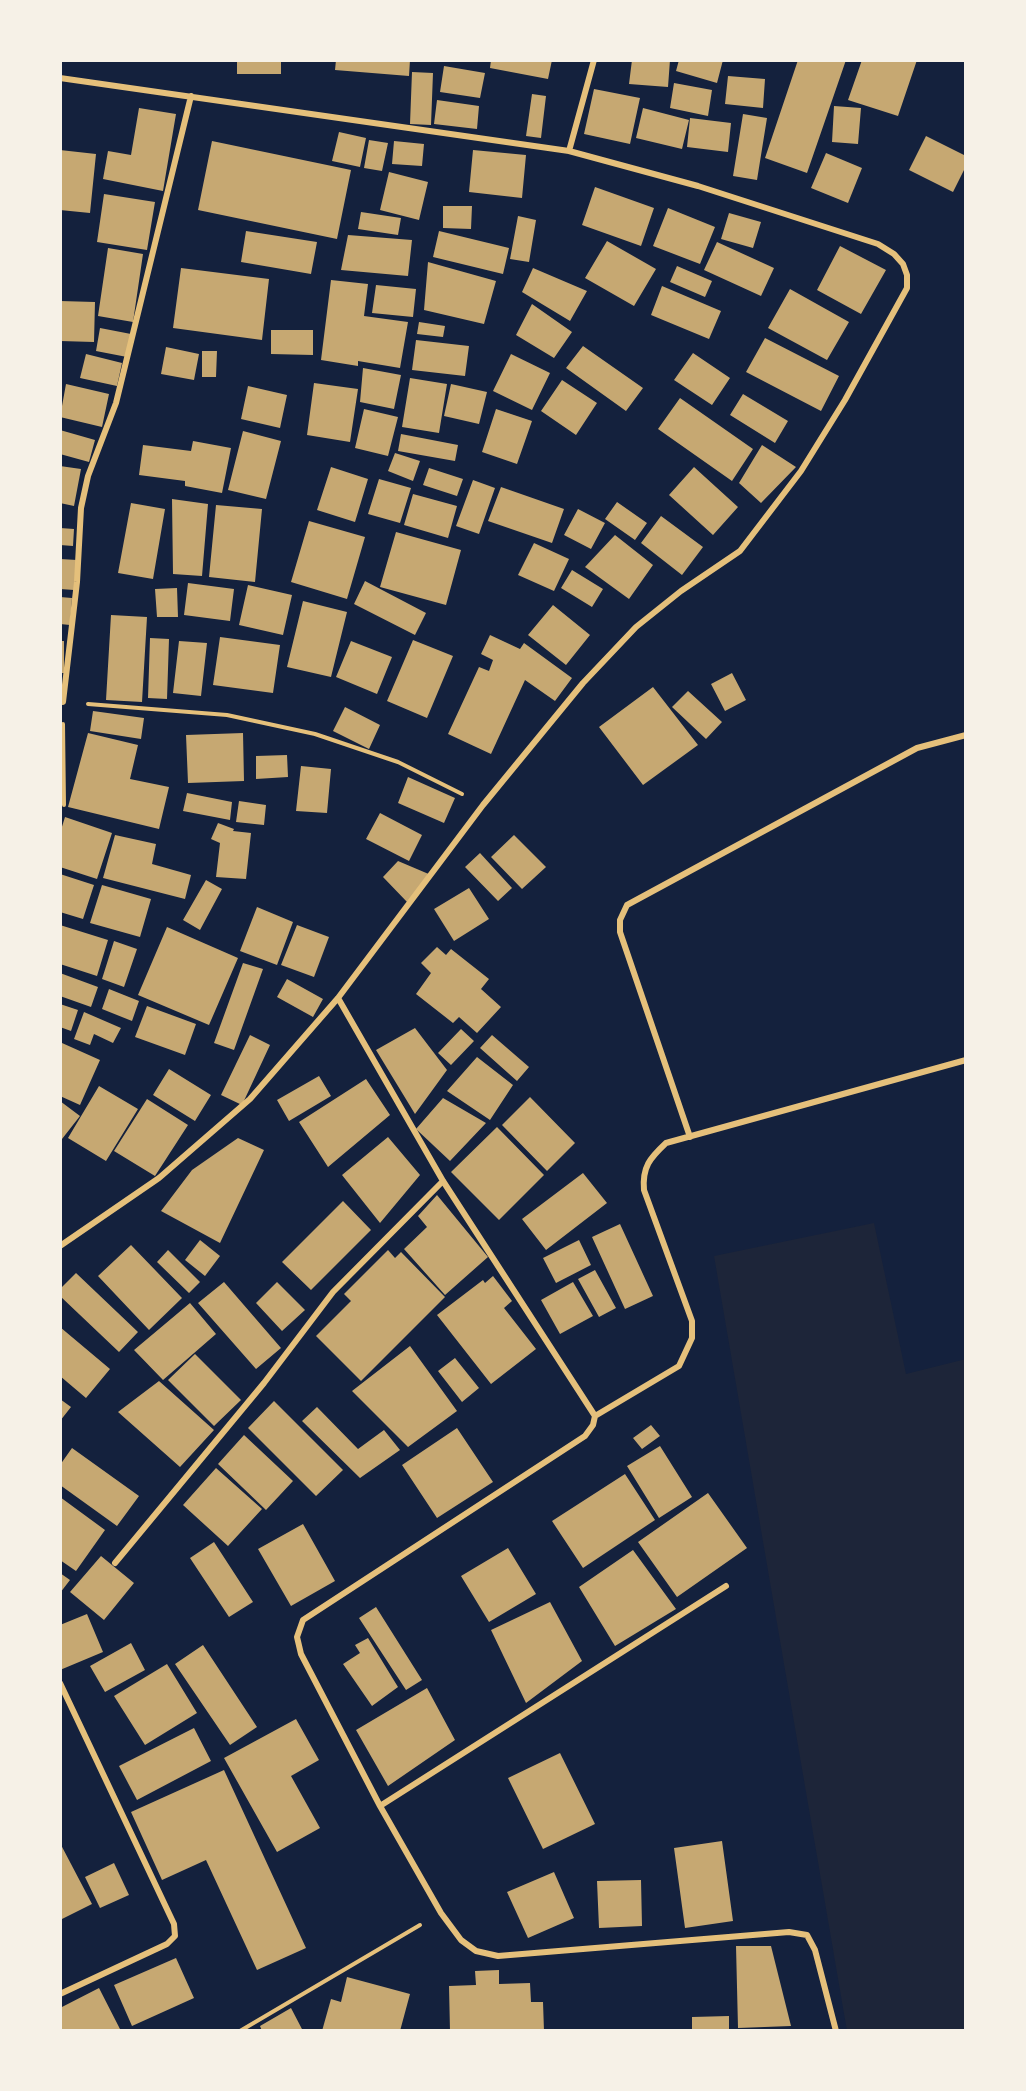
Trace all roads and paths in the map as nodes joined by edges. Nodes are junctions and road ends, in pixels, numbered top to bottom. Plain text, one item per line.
1 (594, 60) edge
2 (60, 78) edge
3 (190, 96) junction
4 (569, 151) junction
5 (63, 702) junction
6 (966, 735) edge
7 (64, 805) dead end
8 (483, 805) junction
9 (338, 998) junction
10 (966, 1060) edge
11 (690, 1137) junction
12 (443, 1182) junction
13 (60, 1246) edge
14 (595, 1416) junction
15 (116, 1563) dead end
16 (726, 1586) dead end
17 (60, 1683) edge
18 (380, 1806) junction
19 (441, 1913) junction
20 (60, 1994) edge
21 (240, 2031) edge
22 (836, 2031) edge

1 - 4 street
2 - 3 street
3 - 4 street
3 - 5 street
4 - 8 street
5 - 7 path
5 - 8 path
6 - 11 street
8 - 9 street
9 - 12 street
9 - 13 street
10 - 11 street
11 - 14 street
12 - 14 street
12 - 15 street
14 - 18 street
16 - 18 street
17 - 20 street
18 - 19 street
19 - 21 path
19 - 22 street

